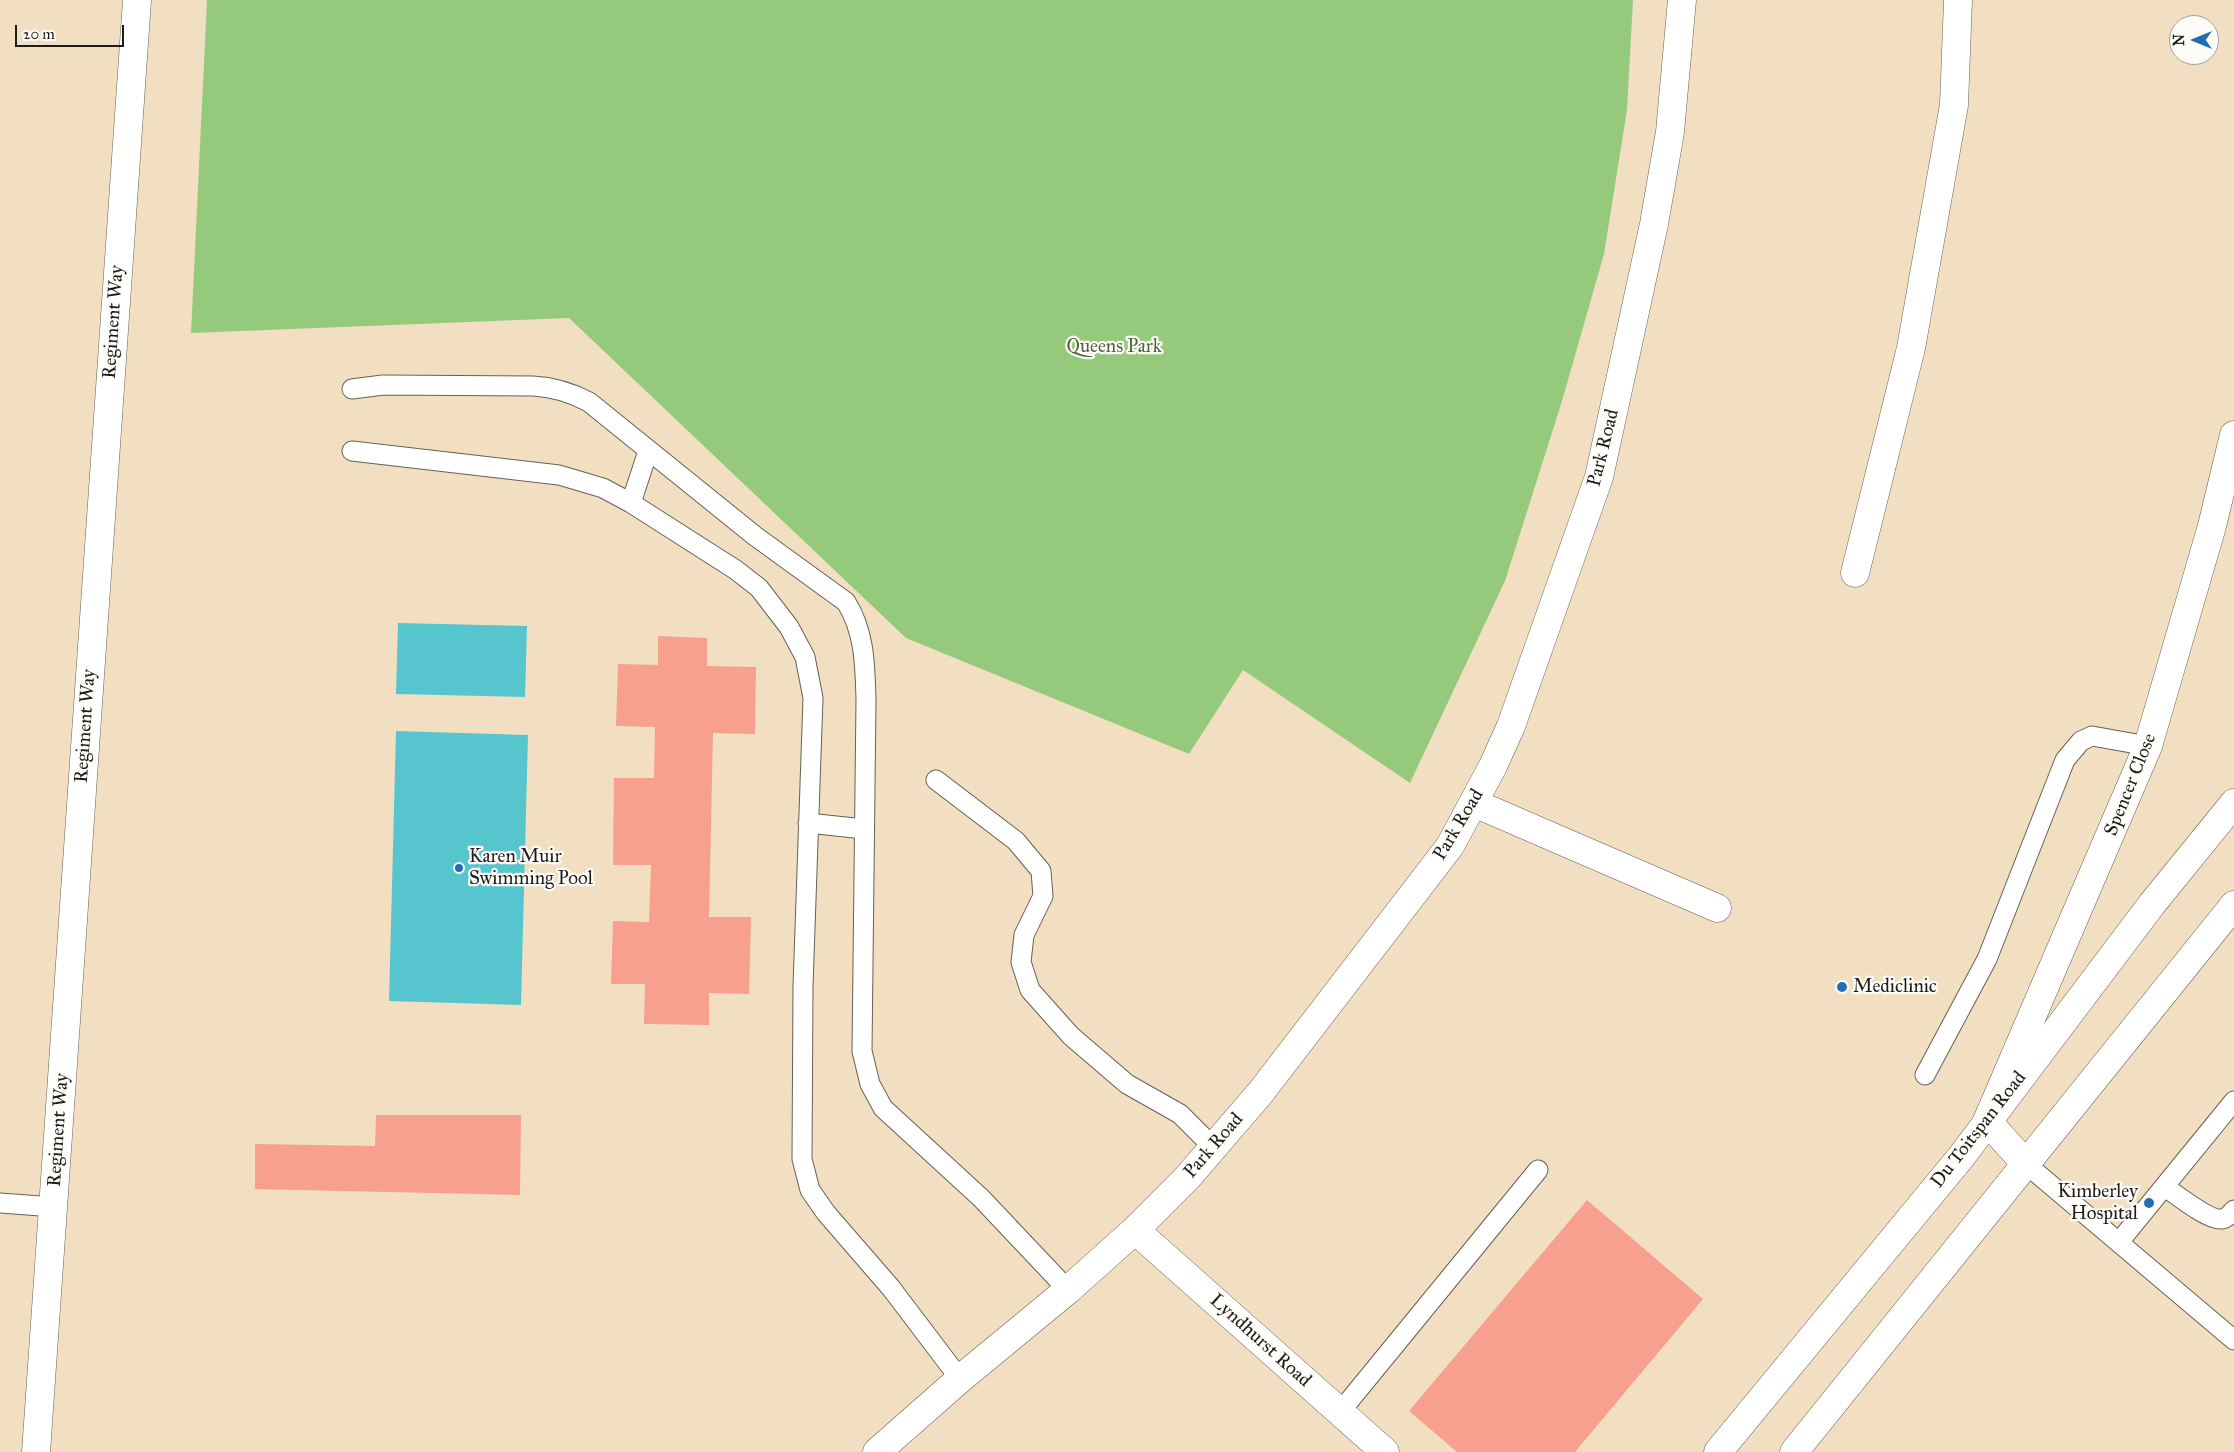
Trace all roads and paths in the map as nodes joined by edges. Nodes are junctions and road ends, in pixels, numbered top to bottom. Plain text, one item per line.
1 (137, 0) edge
2 (1682, 0) edge
3 (1958, 0) edge
4 (352, 389) dead end
5 (2234, 435) edge
6 (352, 451) dead end
7 (648, 451) junction
8 (631, 503) junction
9 (1855, 573) dead end
10 (2148, 746) junction
11 (936, 780) dead end
12 (1474, 803) junction
13 (2234, 803) edge
14 (808, 823) junction
15 (864, 829) junction
16 (2234, 905) edge
17 (1717, 908) dead end
18 (1925, 1075) dead end
19 (2234, 1101) edge
20 (1987, 1121) junction
21 (1213, 1147) junction
22 (2026, 1164) junction
23 (1538, 1170) dead end
24 (2164, 1187) junction
25 (0, 1203) edge
26 (54, 1207) junction
27 (2234, 1210) edge
28 (1135, 1230) junction
29 (2119, 1242) junction
30 (1068, 1290) junction
31 (2234, 1340) edge
32 (960, 1379) junction
33 (1340, 1412) junction
34 (36, 1452) edge
35 (877, 1452) edge
36 (1385, 1452) edge
37 (1718, 1452) edge
38 (1794, 1452) edge

1 - 26 street, Regiment Way
2 - 12 street, Park Road
3 - 9 street
4 - 7 lane
5 - 10 street, Spencer Close
6 - 8 lane
7 - 8 lane
7 - 15 lane
8 - 14 lane
10 - 18 lane
10 - 20 street, Spencer Close
11 - 21 lane
12 - 17 street
12 - 21 street, Park Road
13 - 20 street, Du Toitspan Road
14 - 15 lane
14 - 32 lane
15 - 30 lane
16 - 22 street
19 - 24 lane
20 - 22 street
20 - 37 street, Du Toitspan Road
21 - 28 street, Park Road
22 - 29 lane
22 - 38 street
23 - 33 lane
24 - 27 lane
24 - 29 lane
25 - 26 lane
26 - 34 street, Regiment Way
28 - 30 street, Park Road
28 - 33 street, Lyndhurst Road
29 - 31 lane
30 - 32 street, Park Road
32 - 35 street, Park Road
33 - 36 street, Lyndhurst Road

